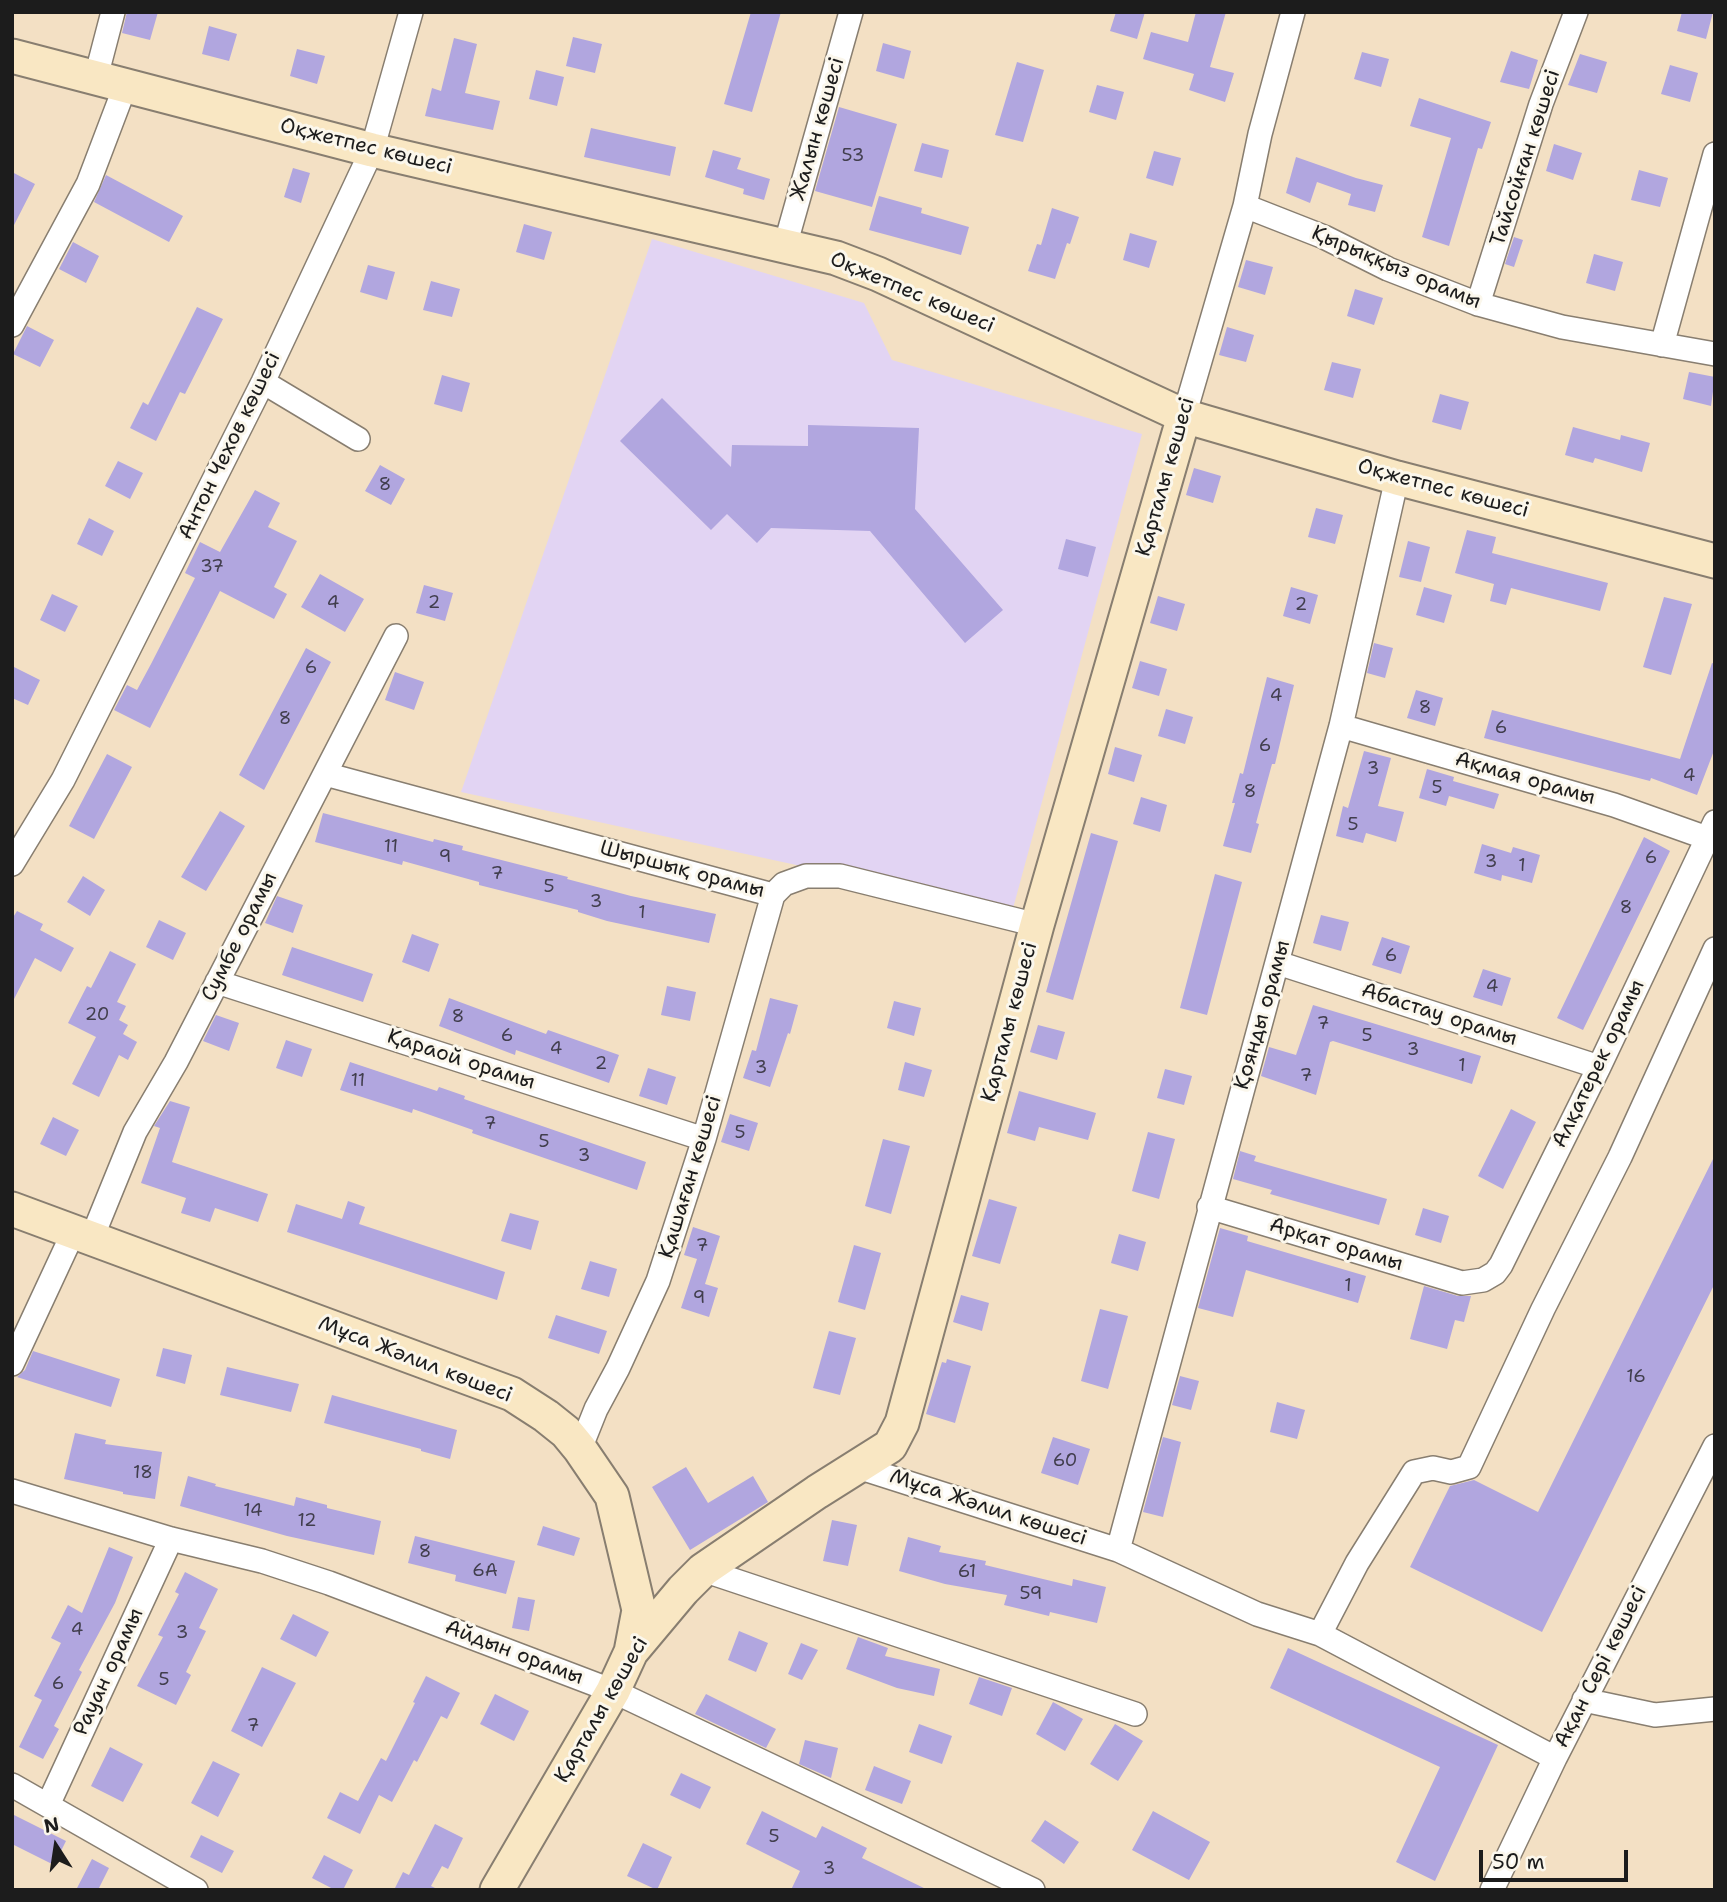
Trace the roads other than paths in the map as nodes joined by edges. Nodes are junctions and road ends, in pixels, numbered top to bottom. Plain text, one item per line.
1 (113, 12) edge
2 (411, 12) edge
3 (851, 12) edge
4 (1293, 12) edge
5 (1576, 12) edge
6 (12, 56) edge
7 (111, 81) junction
8 (372, 150) junction
9 (1715, 154) edge
10 (1245, 206) junction
11 (785, 246) junction
12 (1478, 304) junction
13 (12, 326) edge
14 (1662, 345) junction
15 (1715, 354) edge
16 (263, 382) junction
17 (1184, 415) junction
18 (358, 439) dead end
19 (1398, 478) junction
20 (1715, 561) edge
21 (396, 636) dead end
22 (1341, 726) junction
23 (325, 774) junction
24 (1711, 830) edge
25 (12, 864) edge
26 (773, 895) junction
27 (1037, 925) junction
28 (1715, 949) edge
29 (1278, 963) junction
30 (216, 982) junction
31 (1599, 1067) junction
32 (705, 1139) junction
33 (1209, 1207) junction
34 (12, 1209) edge
35 (82, 1236) junction
36 (1462, 1283) joint
37 (12, 1364) edge
38 (1715, 1446) edge
39 (580, 1449) junction
40 (858, 1466) junction
41 (12, 1490) edge
42 (171, 1539) junction
43 (1118, 1550) junction
44 (703, 1570) junction
45 (1320, 1634) junction
46 (631, 1653) junction
47 (613, 1690) junction
48 (1584, 1700) junction
49 (1715, 1709) edge
50 (1135, 1714) dead end
51 (1555, 1758) junction
52 (12, 1785) edge
53 (48, 1805) junction
54 (196, 1890) edge
55 (497, 1890) edge
56 (1033, 1890) edge
57 (1492, 1890) edge

1 - 7 street
2 - 8 street, Антон Чехов көшесі
3 - 11 street, Жалын көшесі
4 - 10 street, Қарталы көшесі
5 - 12 street, Тайсойған көшесі
6 - 7 street, Оқжетпес көшесі
7 - 8 street, Оқжетпес көшесі
7 - 13 street
8 - 11 street, Оқжетпес көшесі
8 - 16 street, Антон Чехов көшесі
9 - 14 street
10 - 12 street, Қырыққыз орамы
10 - 17 street, Қарталы көшесі
11 - 17 street, Оқжетпес көшесі
12 - 14 street, Қырыққыз орамы
14 - 15 street, Қырыққыз орамы
16 - 18 street
16 - 25 street, Антон Чехов көшесі
17 - 19 street, Оқжетпес көшесі
17 - 27 street, Қарталы көшесі
19 - 20 street, Оқжетпес көшесі
19 - 22 street, Қоянды орамы
21 - 23 street, Сумбе орамы
22 - 24 street, Ақмая орамы
22 - 29 street, Қоянды орамы
23 - 26 street, Шыршық орамы
23 - 30 street, Сумбе орамы
24 - 31 street, Алқатерек орамы
26 - 27 street, Шыршық орамы
26 - 32 street, Қашаған көшесі
27 - 40 street, Қарталы көшесі
28 - 45 street
29 - 31 street, Абастау орамы
29 - 33 street, Қоянды орамы
30 - 32 street, Қараой орамы
30 - 35 street, Сумбе орамы
31 - 36 street, Алқатерек орамы
32 - 39 street, Қашаған көшесі
33 - 36 street, Арқат орамы
33 - 43 street, Қоянды орамы
34 - 35 street, Мұса Жәлил көшесі
35 - 37 street, Сумбе орамы
35 - 39 street, Мұса Жәлил көшесі
38 - 48 street, Ақан Сері көшесі
39 - 46 street, Мұса Жәлил көшесі
40 - 43 street, Мұса Жәлил көшесі
40 - 44 street, Қарталы көшесі
41 - 42 street, Айдын орамы
42 - 47 street, Айдын орамы
42 - 53 street, Рауан орамы
43 - 45 street, Мұса Жәлил көшесі
44 - 46 street, Қарталы көшесі
44 - 50 street
45 - 51 street, Мұса Жәлил көшесі
46 - 47 street, Қарталы көшесі
47 - 55 street, Қарталы көшесі
47 - 56 street, Айдын орамы
48 - 49 street
48 - 51 street, Ақан Сері көшесі
51 - 57 street, Ақан Сері көшесі
52 - 53 street
53 - 54 street

